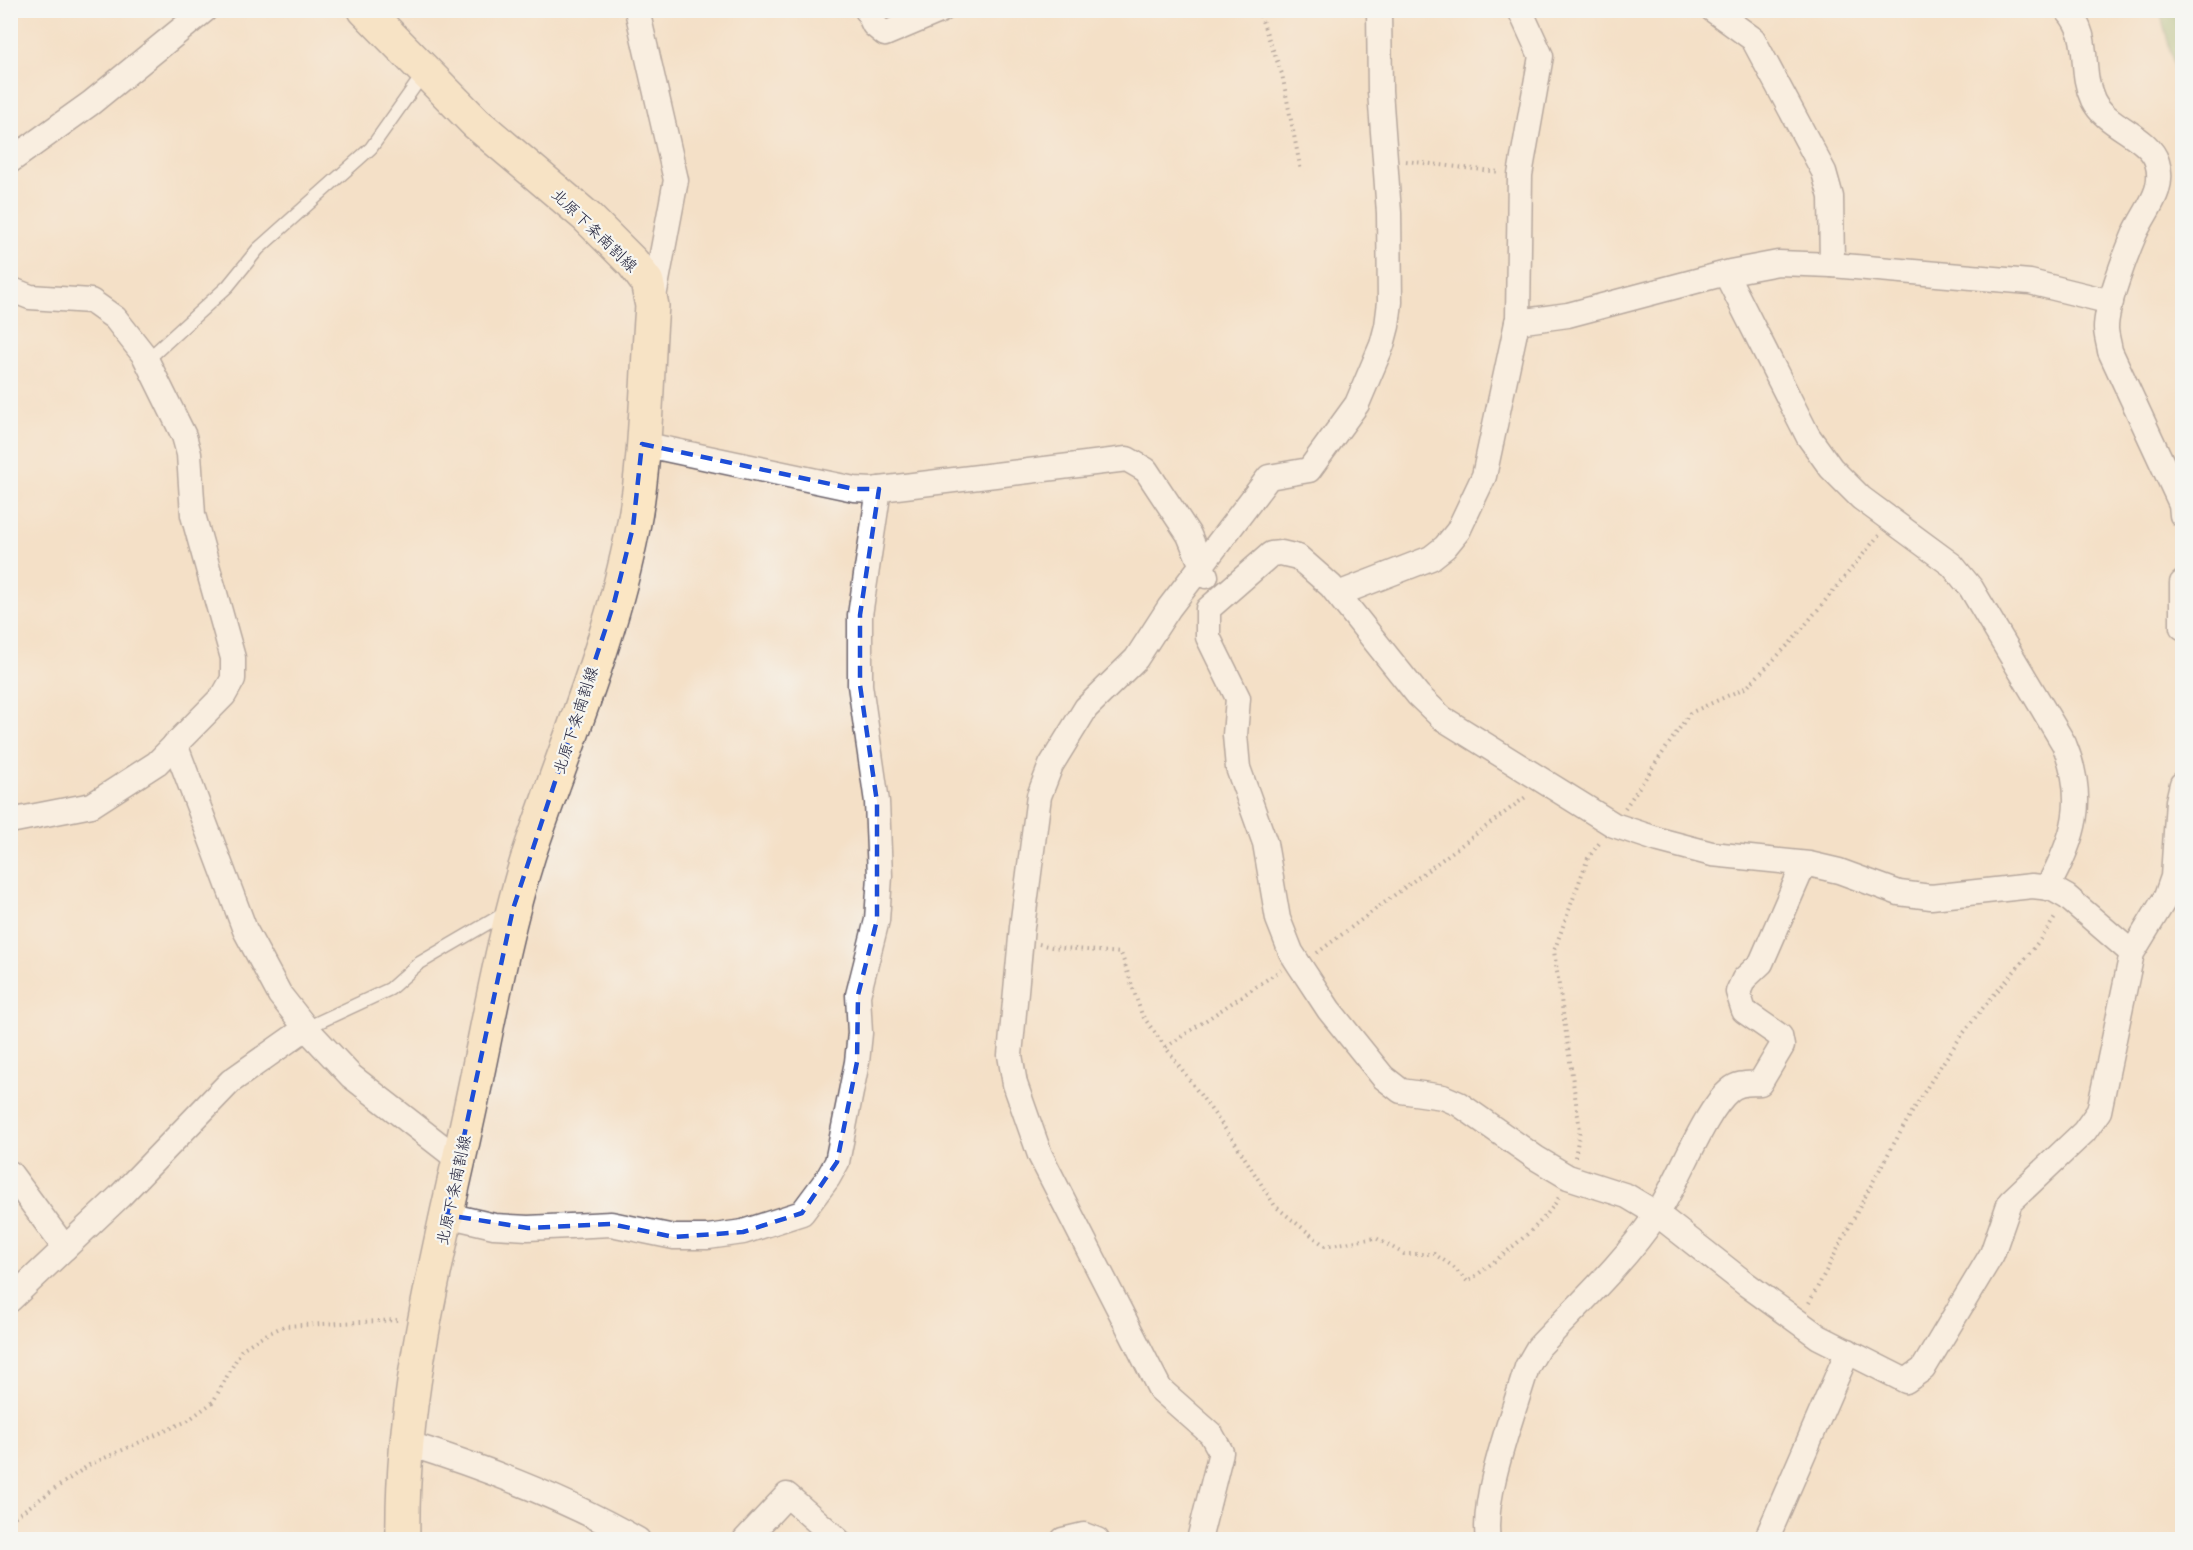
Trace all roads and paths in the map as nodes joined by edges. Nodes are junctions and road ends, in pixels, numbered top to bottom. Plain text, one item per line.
1 (205, 10) edge
2 (365, 10) edge
3 (637, 10) edge
4 (867, 10) edge
5 (942, 10) edge
6 (1258, 10) edge
7 (1380, 10) edge
8 (1520, 10) edge
9 (1713, 10) edge
10 (2067, 10) edge
11 (425, 72) junction
12 (1384, 159) junction
13 (10, 160) edge
14 (1301, 171) dead end
15 (1520, 175) junction
16 (1832, 265) junction
17 (1726, 274) junction
18 (10, 290) edge
19 (2111, 302) junction
20 (652, 306) junction
21 (1517, 322) junction
22 (147, 360) junction
23 (642, 444) junction
24 (879, 489) junction
25 (2182, 515) edge
26 (1202, 565) junction
27 (2182, 583) edge
28 (1338, 594) junction
29 (1214, 601) junction
30 (2182, 627) edge
31 (175, 744) junction
32 (1544, 783) junction
33 (2182, 783) edge
34 (10, 821) edge
35 (1804, 864) junction
36 (2057, 892) junction
37 (513, 909) junction
38 (1021, 939) junction
39 (2132, 952) junction
40 (1298, 963) junction
41 (306, 1028) junction
42 (1166, 1047) junction
43 (459, 1160) junction
44 (10, 1173) edge
45 (1568, 1177) junction
46 (1657, 1214) junction
47 (447, 1215) junction
48 (65, 1248) junction
49 (10, 1300) edge
50 (427, 1319) junction
51 (1798, 1322) junction
52 (1848, 1351) junction
53 (406, 1443) junction
54 (10, 1520) edge
55 (403, 1539) edge
56 (638, 1539) edge
57 (745, 1539) edge
58 (838, 1539) edge
59 (1063, 1539) edge
60 (1097, 1539) edge
61 (1199, 1539) edge
62 (1488, 1539) edge
63 (1766, 1539) edge

1 - 13 street
2 - 11 main road, 北原下条南割線
3 - 20 street
4 - 5 street
6 - 14 path
7 - 12 street
8 - 15 street
9 - 16 street
10 - 19 street
11 - 20 main road, 北原下条南割線
11 - 22 lane
12 - 15 path
12 - 26 street
15 - 21 street
16 - 17 street
16 - 19 street
17 - 21 street
17 - 36 street
18 - 22 street
19 - 25 street
20 - 23 main road, 北原下条南割線
21 - 28 street
22 - 31 street
23 - 24 street
23 - 37 main road, 北原下条南割線
24 - 26 street
24 - 47 street
26 - 29 street
26 - 38 street
27 - 30 street
28 - 29 street
28 - 32 street
29 - 40 street
31 - 34 street
31 - 41 street
32 - 35 street
32 - 40 path
33 - 39 street
35 - 36 street
35 - 46 street
36 - 39 street
36 - 51 path
37 - 41 lane
37 - 43 main road, 北原下条南割線
38 - 42 path
38 - 61 street
39 - 52 street
40 - 42 path
40 - 45 street
41 - 43 street
41 - 48 street
42 - 45 path
43 - 47 main road, 北原下条南割線
44 - 48 street
45 - 46 street
46 - 51 street
46 - 62 street
47 - 50 main road, 北原下条南割線
48 - 49 street
50 - 53 main road, 北原下条南割線
50 - 54 path
51 - 52 street
52 - 63 street
53 - 55 main road, 北原下条南割線
53 - 56 street
57 - 58 street
59 - 60 street

